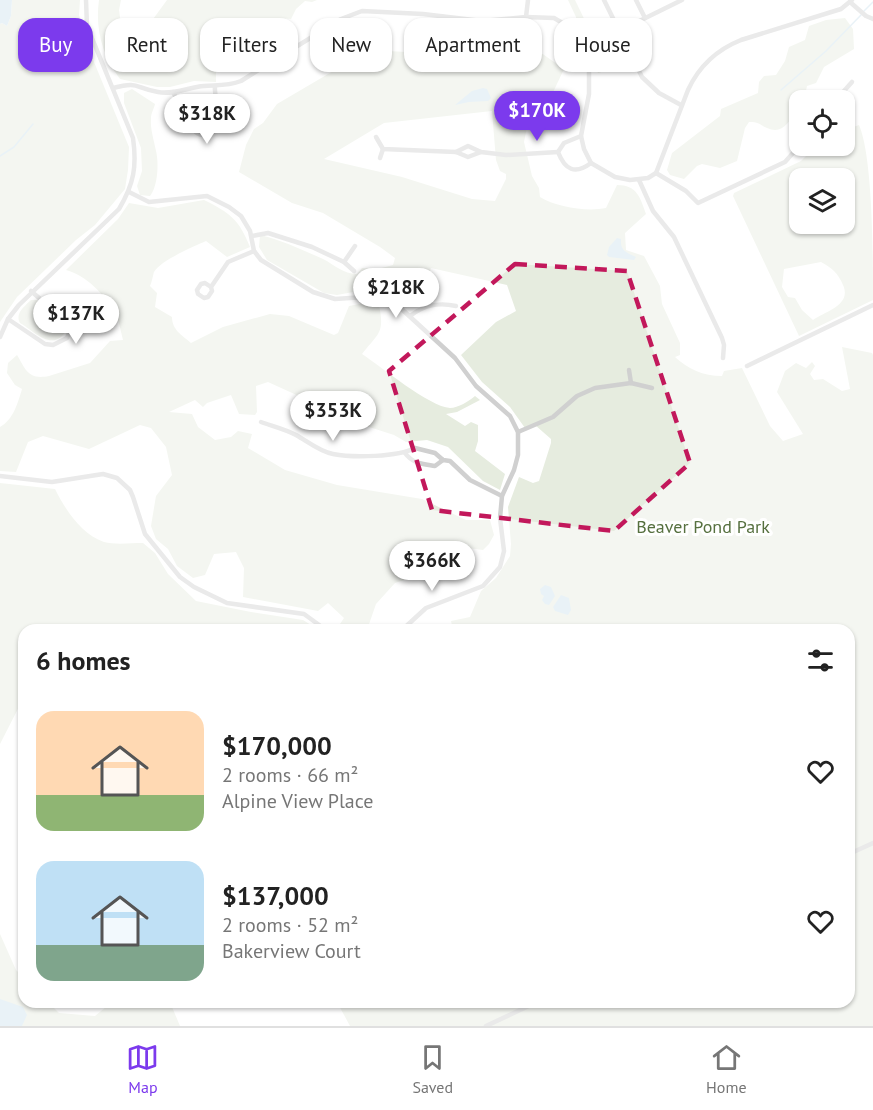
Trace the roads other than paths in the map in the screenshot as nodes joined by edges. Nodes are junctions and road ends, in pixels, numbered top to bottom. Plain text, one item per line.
1 (86, 0) edge
2 (528, 0) edge
3 (604, 0) edge
4 (636, 0) edge
5 (682, 0) edge
6 (851, 1) edge
7 (526, 17) junction
8 (613, 18) edge
9 (645, 18) joint
10 (873, 19) edge
11 (640, 72) edge
12 (852, 82) dead end
13 (215, 86) junction
14 (113, 88) junction
15 (845, 90) edge
16 (173, 92) junction
17 (681, 105) junction
18 (580, 136) junction
19 (376, 137) dead end
20 (383, 149) junction
21 (456, 152) junction
22 (558, 152) junction
23 (481, 153) junction
24 (790, 156) edge
25 (380, 158) dead end
26 (591, 163) junction
27 (656, 173) junction
28 (639, 180) junction
29 (129, 192) junction
30 (252, 236) junction
31 (354, 246) dead end
32 (255, 251) junction
33 (344, 262) junction
34 (354, 271) dead end
35 (211, 287) dead end
36 (32, 291) junction
37 (873, 305) edge
38 (456, 306) dead end
39 (410, 316) junction
40 (8, 319) junction
41 (0, 337) edge
42 (723, 358) dead end
43 (747, 366) dead end
44 (628, 370) dead end
45 (631, 383) junction
46 (652, 388) dead end
47 (261, 422) dead end
48 (518, 432) junction
49 (405, 453) junction
50 (443, 460) junction
51 (0, 476) edge
52 (502, 496) junction
53 (318, 624) edge
54 (409, 624) edge
55 (873, 843) edge
56 (855, 851) edge
57 (524, 1008) edge
58 (486, 1026) edge

1 - 14 street
2 - 7 street
3 - 8 street
4 - 9 street
5 - 9 street
6 - 10 street
6 - 17 street
7 - 13 street
7 - 18 street
11 - 17 street
12 - 15 street
13 - 16 street
13 - 16 street
14 - 16 street
14 - 29 street
17 - 27 street
18 - 22 street
18 - 26 street
19 - 20 street
20 - 21 street
20 - 25 street
21 - 23 street
21 - 23 street
22 - 23 street
22 - 26 street
24 - 27 street
26 - 28 street
27 - 28 street
28 - 42 street
29 - 30 street
29 - 36 street
30 - 32 street
30 - 33 street
31 - 33 street
32 - 35 street
32 - 39 street
33 - 34 street
36 - 40 street
36 - 40 street
37 - 43 street
38 - 39 street
39 - 48 street
40 - 41 street
44 - 45 street
45 - 46 street
45 - 48 street
47 - 49 street
48 - 52 street
49 - 50 street
49 - 50 street
50 - 52 street
51 - 53 street
52 - 54 street
55 - 56 street
57 - 58 street

